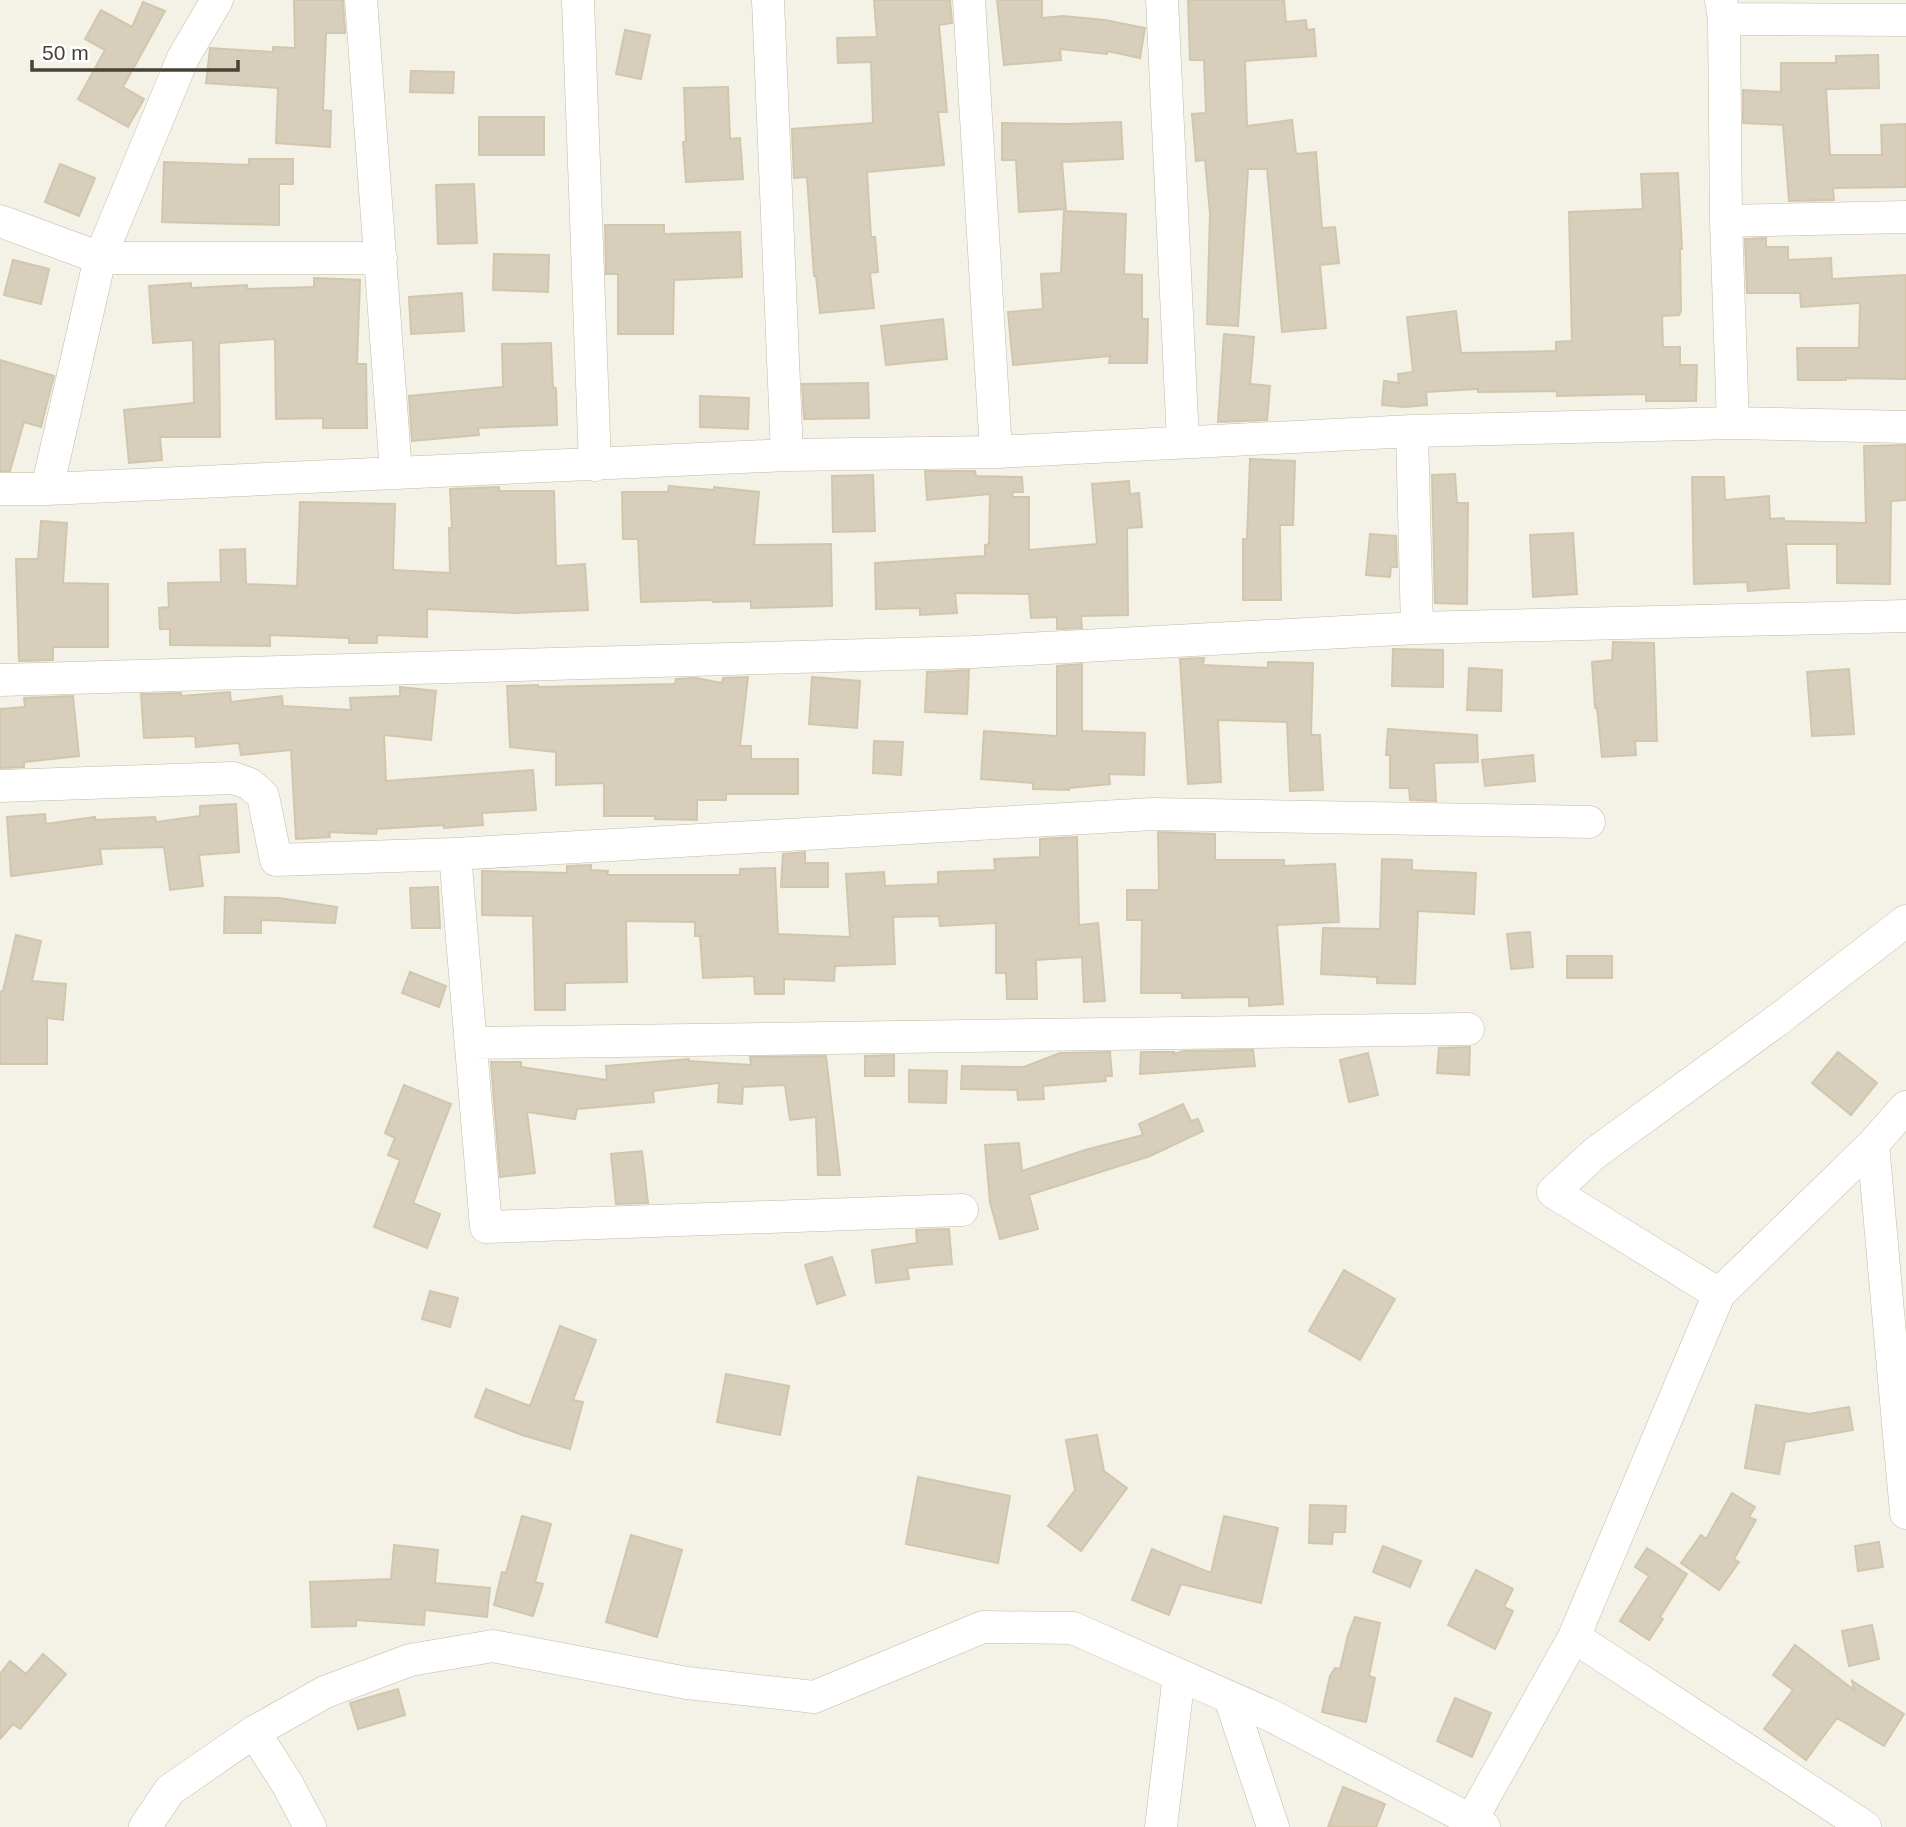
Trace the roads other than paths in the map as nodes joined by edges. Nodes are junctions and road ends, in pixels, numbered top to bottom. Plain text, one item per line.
1 (216, 0) edge
2 (361, 0) edge
3 (578, 0) edge
4 (768, 0) edge
5 (969, 0) edge
6 (1163, 0) edge
7 (1722, 9) edge
8 (1906, 20) edge
9 (1906, 217) edge
10 (0, 221) edge
11 (1726, 221) junction
12 (100, 258) junction
13 (381, 258) junction
14 (1733, 423) junction
15 (1906, 427) edge
16 (1412, 431) junction
17 (1183, 441) junction
18 (996, 452) junction
19 (787, 455) junction
20 (595, 465) junction
21 (396, 473) junction
22 (0, 489) edge
23 (47, 489) junction
24 (1906, 617) edge
25 (1417, 628) junction
26 (0, 680) edge
27 (0, 786) edge
28 (1589, 822) dead end
29 (455, 853) junction
30 (1906, 921) edge
31 (1468, 1030) dead end
32 (472, 1043) junction
33 (1906, 1107) edge
34 (1872, 1144) junction
35 (962, 1210) dead end
36 (1719, 1294) junction
37 (1906, 1513) edge
38 (1574, 1637) junction
39 (1179, 1675) junction
40 (1230, 1698) junction
41 (254, 1732) junction
42 (1478, 1823) edge
43 (145, 1827) edge
44 (310, 1827) edge
45 (1161, 1827) edge
46 (1273, 1827) edge
47 (1865, 1827) edge

1 - 12 street
2 - 13 street
3 - 20 street
4 - 19 street
5 - 18 street
6 - 17 street
7 - 8 street
7 - 11 street
9 - 11 street
10 - 12 street
11 - 14 street
12 - 13 street
12 - 23 street
13 - 21 street
14 - 15 street
14 - 16 street
16 - 17 street
16 - 25 street
17 - 18 street
18 - 19 street
19 - 20 street
20 - 21 street
21 - 23 street
22 - 23 street
24 - 25 street
25 - 26 street
27 - 29 street
28 - 29 street
29 - 32 street
30 - 36 street
31 - 32 street
32 - 35 street
33 - 34 street
34 - 36 street
34 - 37 street
36 - 38 street
38 - 42 street
38 - 47 street
39 - 40 street
39 - 41 street
39 - 45 street
40 - 42 street
40 - 46 street
41 - 43 street
41 - 44 street

